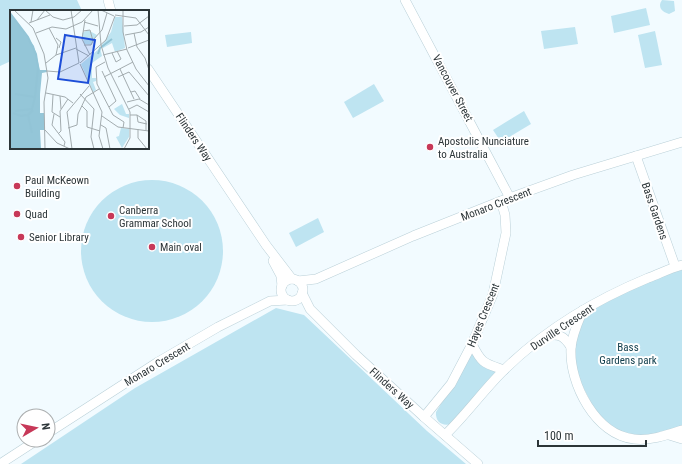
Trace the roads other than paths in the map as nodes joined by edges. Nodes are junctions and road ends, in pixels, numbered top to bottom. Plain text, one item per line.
1 (108, 0) edge
2 (405, 0) edge
3 (111, 10) edge
4 (149, 70) edge
5 (682, 142) edge
6 (636, 156) junction
7 (506, 200) junction
8 (266, 245) junction
9 (679, 266) edge
10 (316, 279) junction
11 (295, 280) junction
12 (282, 287) junction
13 (302, 292) junction
14 (291, 300) junction
15 (270, 301) junction
16 (310, 309) junction
17 (583, 310) junction
18 (543, 337) junction
19 (472, 344) junction
20 (571, 347) junction
21 (504, 370) junction
22 (424, 417) junction
23 (56, 428) edge
24 (682, 430) edge
25 (445, 435) junction
26 (669, 435) junction
27 (682, 439) edge
28 (25, 448) edge
29 (0, 464) edge
30 (478, 464) edge

1 - 3 street
2 - 7 street, Vancouver Street
4 - 8 street, Flinders Way
5 - 6 street, Monaro Crescent
6 - 7 street, Monaro Crescent
6 - 9 street, Bass Gardens
7 - 10 street, Monaro Crescent
7 - 19 street, Hayes Crescent
8 - 11 street, Flinders Way
8 - 12 street, Flinders Way
9 - 17 street, Durville Crescent
10 - 11 street, Monaro Crescent
10 - 13 street, Monaro Crescent
11 - 12 street
11 - 13 street
12 - 14 street
12 - 15 street, Monaro Crescent
13 - 14 street
13 - 16 street, Flinders Way
14 - 15 street, Monaro Crescent
14 - 16 street, Flinders Way
15 - 23 street, Monaro Crescent
16 - 22 street, Flinders Way
17 - 18 street, Durville Crescent
17 - 20 street
18 - 20 street
18 - 21 street, Durville Crescent
19 - 21 street
19 - 22 street, Hayes Crescent
20 - 26 street
21 - 25 street, Durville Crescent
22 - 25 street, Flinders Way
24 - 26 street
25 - 30 street, Flinders Way
26 - 27 street
28 - 29 street

